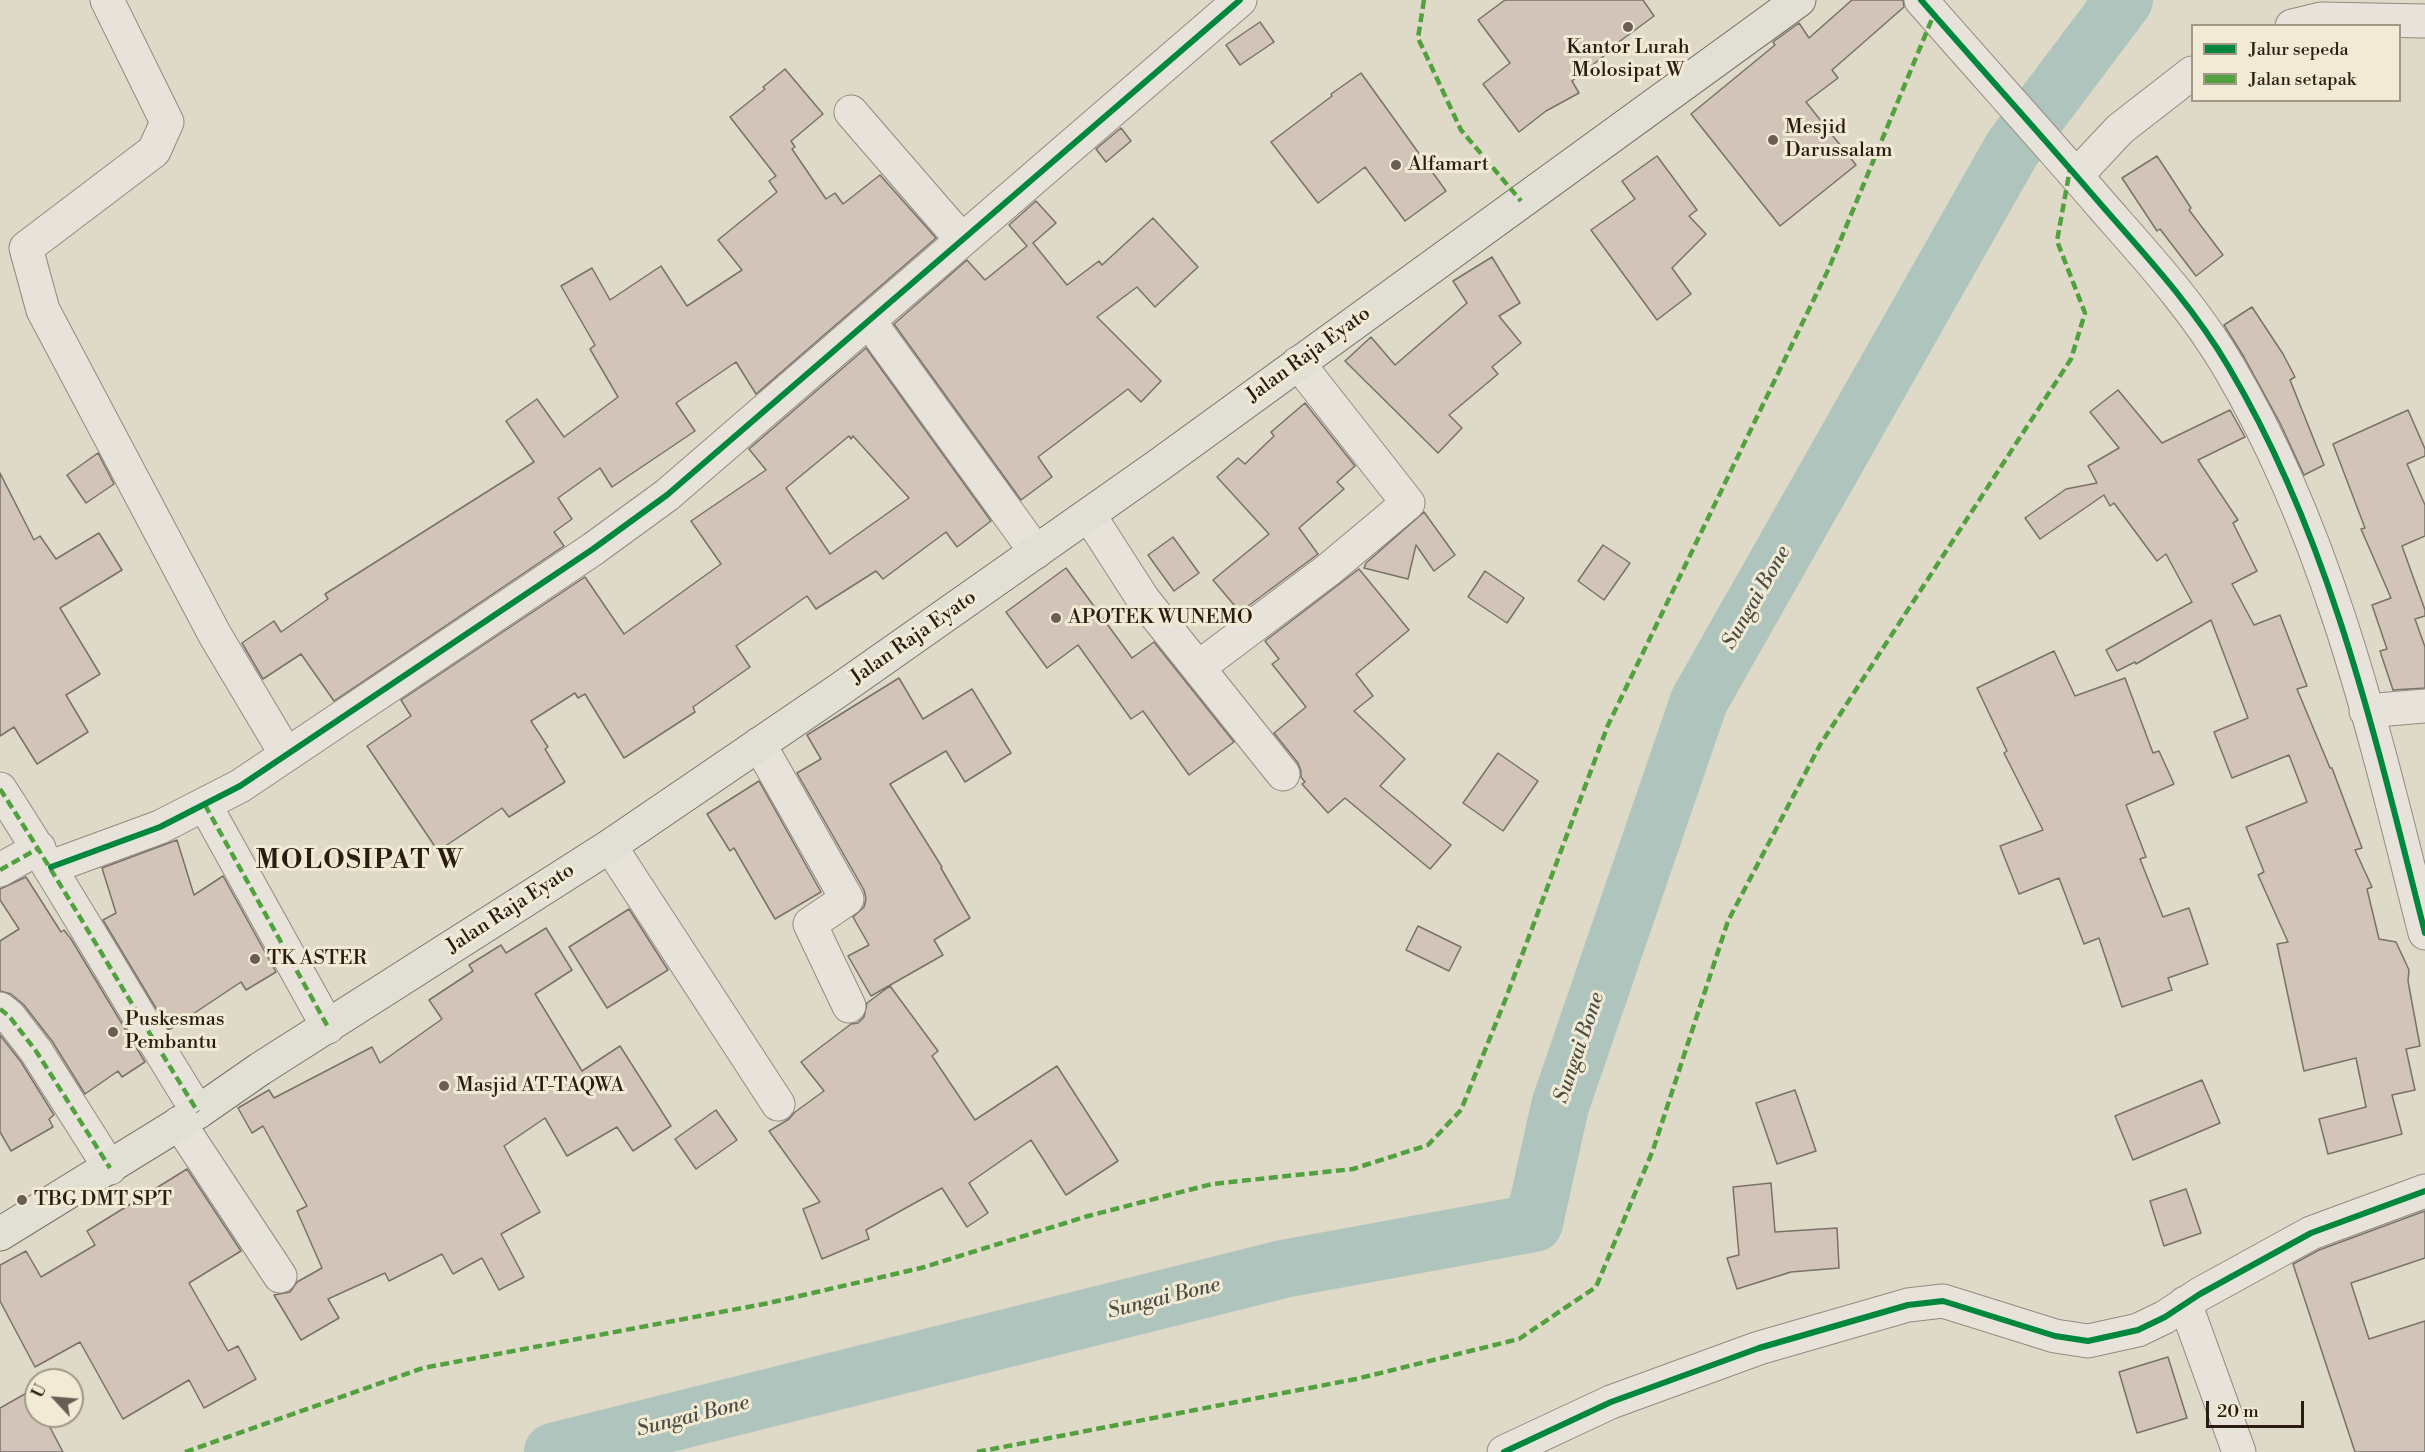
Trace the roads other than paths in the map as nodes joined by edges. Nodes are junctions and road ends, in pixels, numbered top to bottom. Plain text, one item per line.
1 (107, 0) edge
2 (1240, 0) edge
3 (1921, 0) edge
4 (1780, 6) edge
5 (2425, 21) edge
6 (2302, 24) edge
7 (2191, 75) edge
8 (851, 112) dead end
9 (2073, 172) junction
10 (961, 239) junction
11 (869, 321) junction
12 (1298, 363) junction
13 (1089, 515) junction
14 (1036, 552) junction
15 (1199, 666) junction
16 (2425, 706) edge
17 (2366, 711) junction
18 (759, 744) junction
19 (286, 754) junction
20 (1283, 774) dead end
21 (0, 789) edge
22 (206, 805) junction
23 (610, 846) junction
24 (45, 858) junction
25 (0, 870) edge
26 (2425, 933) edge
27 (849, 1006) dead end
28 (0, 1009) edge
29 (328, 1027) junction
30 (778, 1104) dead end
31 (189, 1117) junction
32 (110, 1168) junction
33 (2425, 1191) edge
34 (0, 1234) edge
35 (280, 1276) dead end
36 (2186, 1303) junction
37 (1504, 1452) edge
38 (2239, 1452) edge

1 - 19 street
2 - 10 street
3 - 9 street
4 - 12 main road, Jalan Raja Eyato
5 - 6 street
7 - 9 street
8 - 10 street
9 - 17 street
10 - 11 street
11 - 14 street
11 - 19 street
12 - 13 main road, Jalan Raja Eyato
12 - 15 street
13 - 14 main road, Jalan Raja Eyato
13 - 15 street
14 - 18 main road, Jalan Raja Eyato
15 - 20 street
16 - 17 street
17 - 26 street
18 - 23 main road, Jalan Raja Eyato
18 - 27 street
19 - 22 street
21 - 24 street
22 - 24 street
22 - 29 street
23 - 29 main road, Jalan Raja Eyato
23 - 30 street
24 - 25 street
24 - 31 street
28 - 32 street
29 - 31 main road, Jalan Raja Eyato
31 - 32 main road, Jalan Raja Eyato
31 - 35 street
32 - 34 main road, Jalan Raja Eyato
33 - 36 street
36 - 37 street
36 - 38 street

